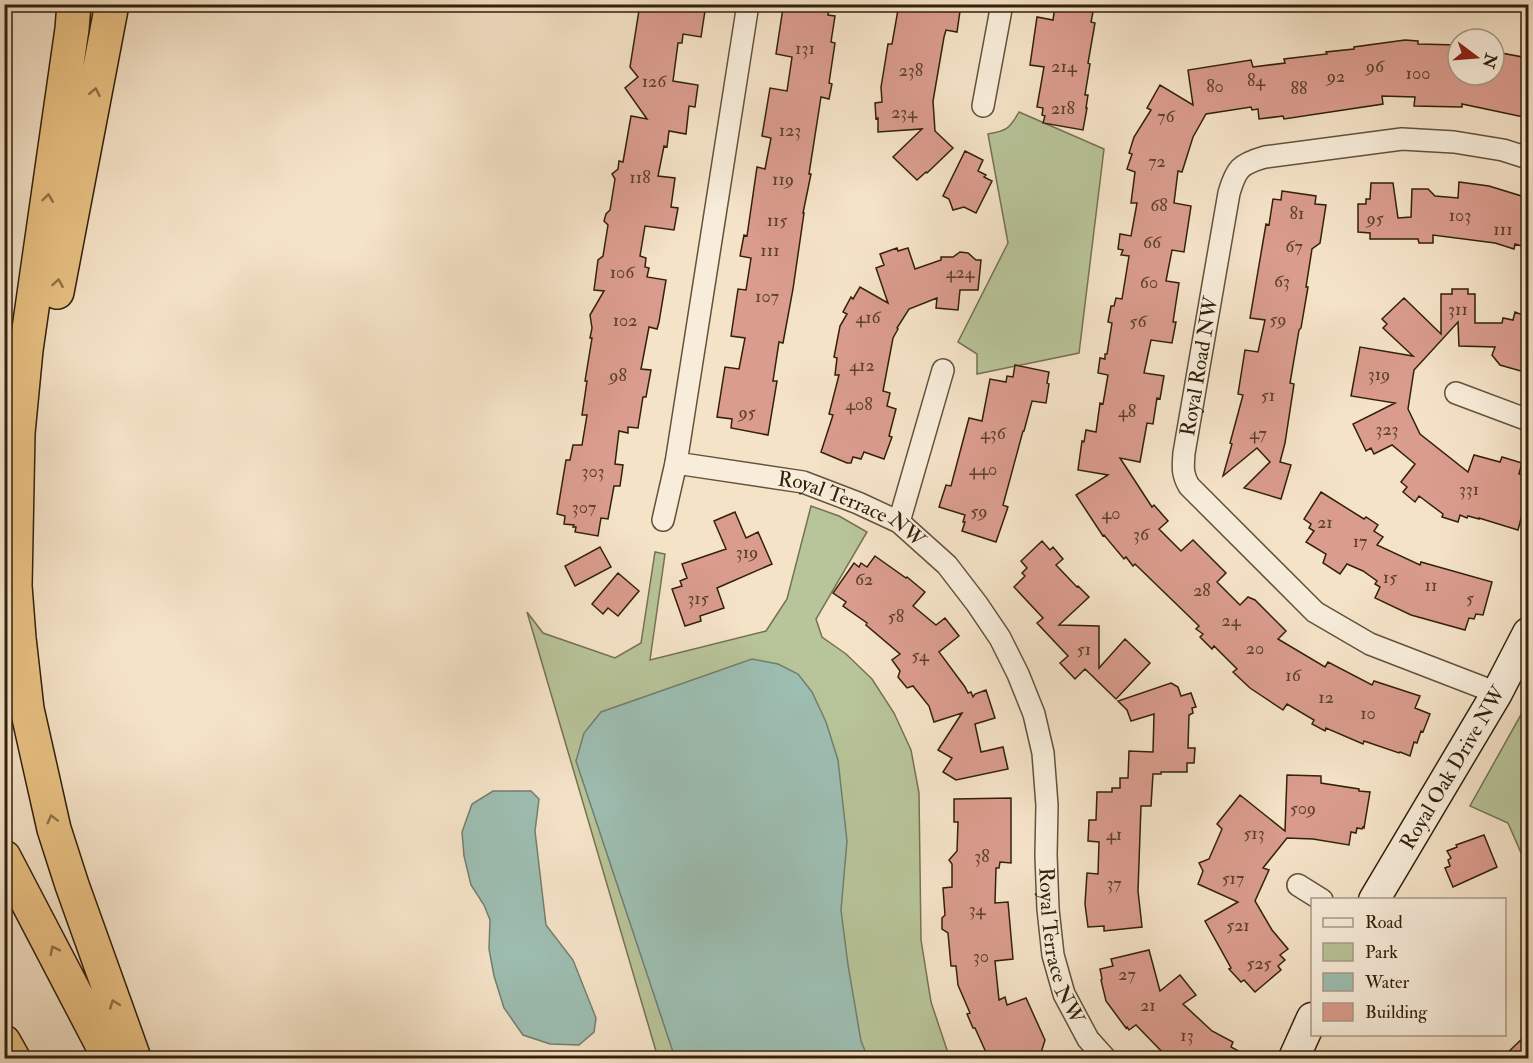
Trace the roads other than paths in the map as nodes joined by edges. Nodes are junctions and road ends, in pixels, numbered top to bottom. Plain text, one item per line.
1 (74, 4) edge
2 (112, 4) edge
3 (748, 4) edge
4 (1002, 4) edge
5 (983, 106) dead end
6 (1528, 158) edge
7 (943, 370) dead end
8 (1456, 393) dead end
9 (1528, 420) edge
10 (676, 463) junction
11 (17, 506) junction
12 (663, 520) dead end
13 (899, 522) junction
14 (1528, 633) edge
15 (1497, 693) junction
16 (4, 857) edge
17 (1298, 885) dead end
18 (1319, 898) edge
19 (1375, 898) edge
20 (1311, 1020) edge
21 (4, 1042) edge
22 (13, 1059) edge
23 (109, 1059) edge
24 (134, 1059) edge
25 (1105, 1059) edge
26 (1294, 1059) edge

11 -> 1 highway
11 -> 2 highway
3 - 10 street
4 - 5 street
6 - 15 street, Royal Road NW
7 - 13 street
8 - 9 street
10 - 12 street
10 - 13 street, Royal Terrace NW
24 -> 11 highway
13 - 25 street, Royal Terrace NW
14 - 15 street, Royal Oak Drive NW
15 - 19 street, Royal Oak Drive NW
23 -> 16 highway
17 - 18 street
20 - 26 street
21 - 22 highway

